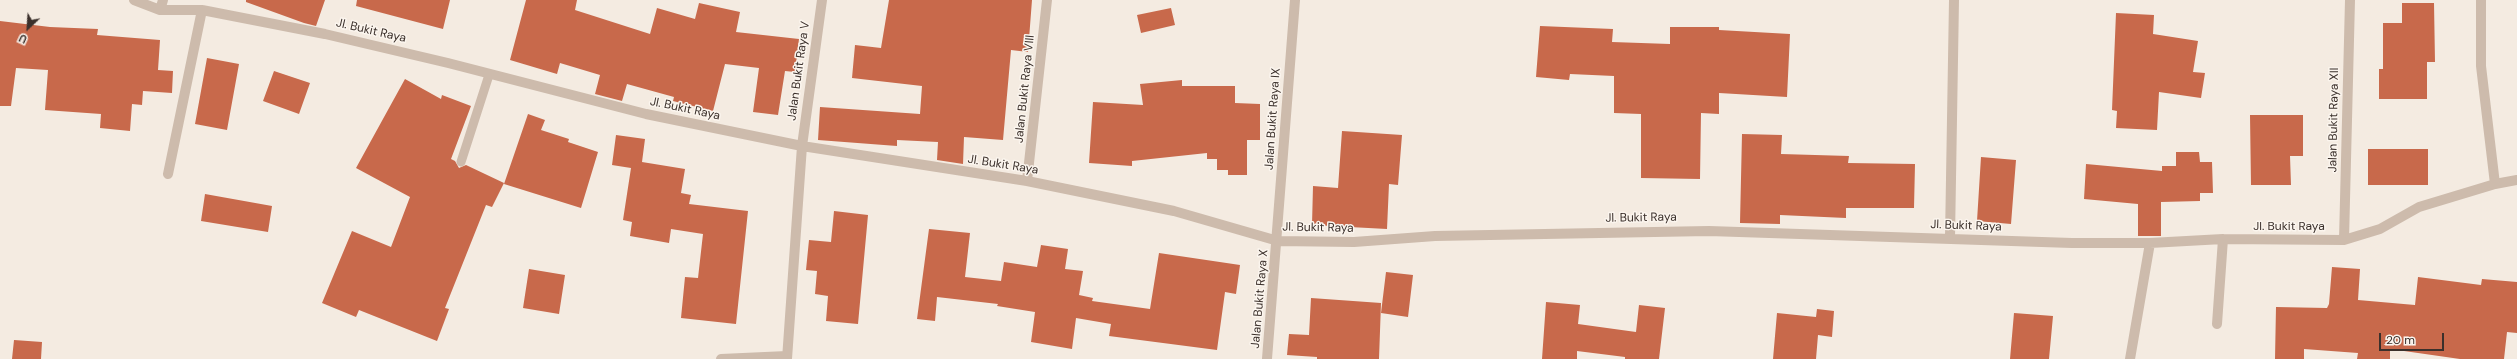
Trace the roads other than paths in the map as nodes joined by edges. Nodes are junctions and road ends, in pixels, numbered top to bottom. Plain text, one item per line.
1 (134, 0) edge
2 (822, 0) edge
3 (1048, 0) edge
4 (1295, 0) edge
5 (1954, 0) edge
6 (2350, 0) edge
7 (2481, 0) edge
8 (162, 5) edge
9 (202, 10) junction
10 (489, 75) junction
11 (802, 146) junction
12 (461, 162) dead end
13 (168, 174) dead end
14 (2517, 180) edge
15 (1027, 182) junction
16 (2495, 184) junction
17 (1950, 238) junction
18 (2223, 239) junction
19 (2344, 240) junction
20 (1278, 241) junction
21 (2150, 243) junction
22 (2217, 324) dead end
23 (787, 357) edge
24 (721, 359) edge
25 (1267, 359) edge
26 (2130, 359) edge

1 - 8 street, Jl. Bukit Raya
2 - 11 street, Jalan Bukit Raya V
3 - 15 street, Jalan Bukit Raya VIII
4 - 20 street, Jalan Bukit Raya IX
5 - 17 street
6 - 19 street, Jalan Bukit Raya XII
7 - 16 street
8 - 9 street, Jl. Bukit Raya
9 - 10 street, Jl. Bukit Raya
9 - 13 street
10 - 11 street, Jl. Bukit Raya
10 - 12 lane
11 - 15 street, Jl. Bukit Raya
11 - 23 street, Jalan Bukit Raya V
14 - 16 street, Jl. Bukit Raya
15 - 20 street, Jl. Bukit Raya
16 - 19 street, Jl. Bukit Raya
17 - 20 street, Jl. Bukit Raya
17 - 21 street, Jl. Bukit Raya
18 - 19 street, Jl. Bukit Raya
18 - 21 street, Jl. Bukit Raya
18 - 22 street
20 - 25 street, Jalan Bukit Raya X
21 - 26 street
23 - 24 street

